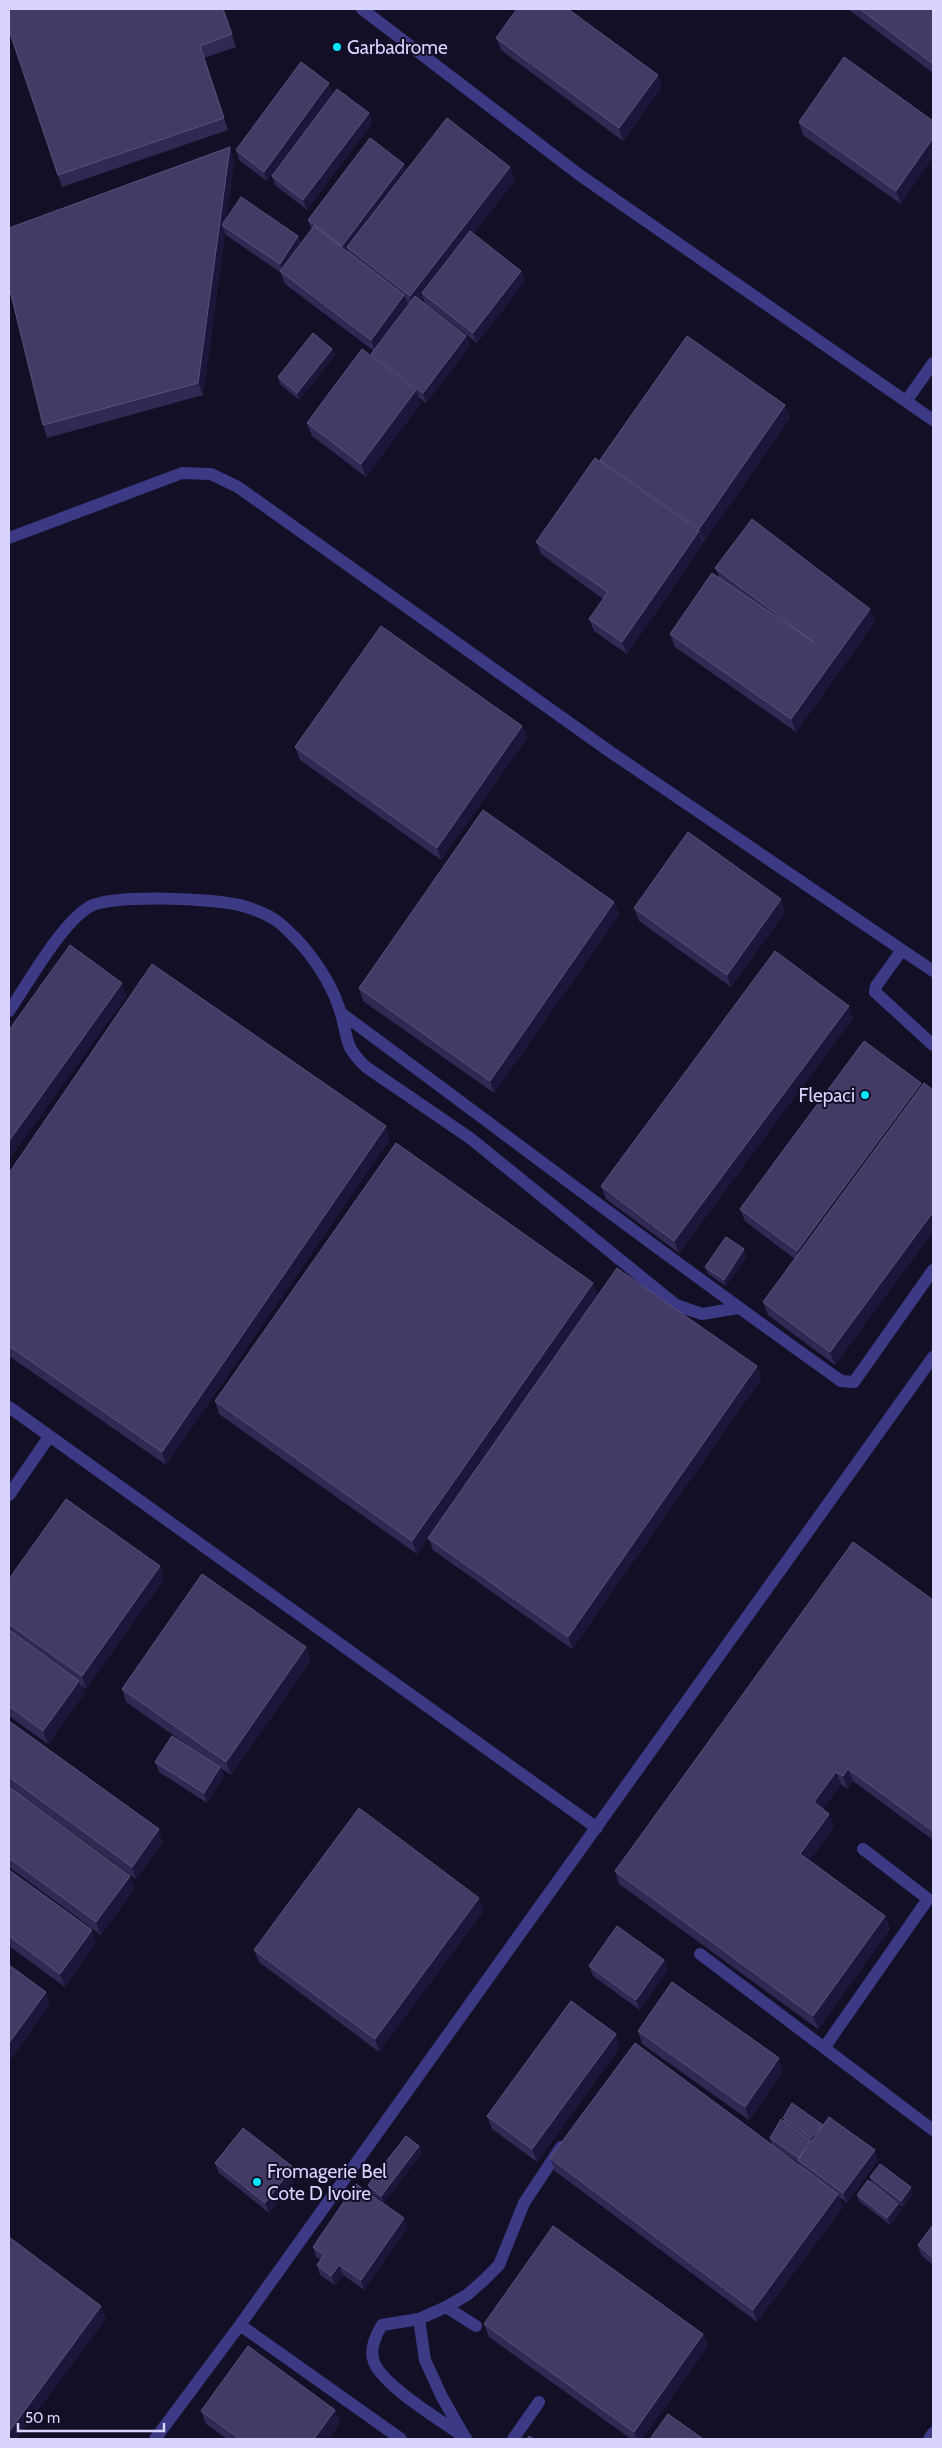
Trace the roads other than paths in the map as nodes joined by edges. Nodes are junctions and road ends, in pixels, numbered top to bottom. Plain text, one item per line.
1 (362, 9) edge
2 (933, 363) edge
3 (907, 400) junction
4 (933, 420) edge
5 (9, 538) edge
6 (902, 950) junction
7 (933, 971) edge
8 (9, 1011) edge
9 (341, 1013) junction
10 (933, 1045) edge
11 (933, 1270) edge
12 (738, 1308) junction
13 (933, 1357) edge
14 (9, 1407) edge
15 (49, 1437) junction
16 (9, 1495) edge
17 (597, 1828) junction
18 (863, 1849) dead end
19 (700, 1954) edge
20 (824, 2048) junction
21 (933, 2130) edge
22 (569, 2136) edge
23 (446, 2307) junction
24 (419, 2319) junction
25 (240, 2325) junction
26 (476, 2326) dead end
27 (539, 2402) dead end
28 (933, 2433) edge
29 (155, 2439) edge
30 (401, 2439) edge
31 (467, 2439) edge
32 (513, 2439) edge
33 (929, 2439) edge

1 - 3 lane
2 - 3 lane
3 - 4 lane
5 - 6 lane
6 - 7 lane
6 - 10 lane
8 - 9 lane
9 - 12 lane
9 - 12 lane
11 - 12 lane
13 - 17 lane
14 - 15 lane
15 - 16 lane
15 - 17 lane
17 - 25 lane
18 - 20 lane
19 - 20 lane
20 - 21 lane
22 - 23 lane
23 - 24 lane
23 - 26 lane
24 - 31 lane
24 - 31 lane
25 - 29 lane
25 - 30 lane
27 - 32 lane
28 - 33 lane

